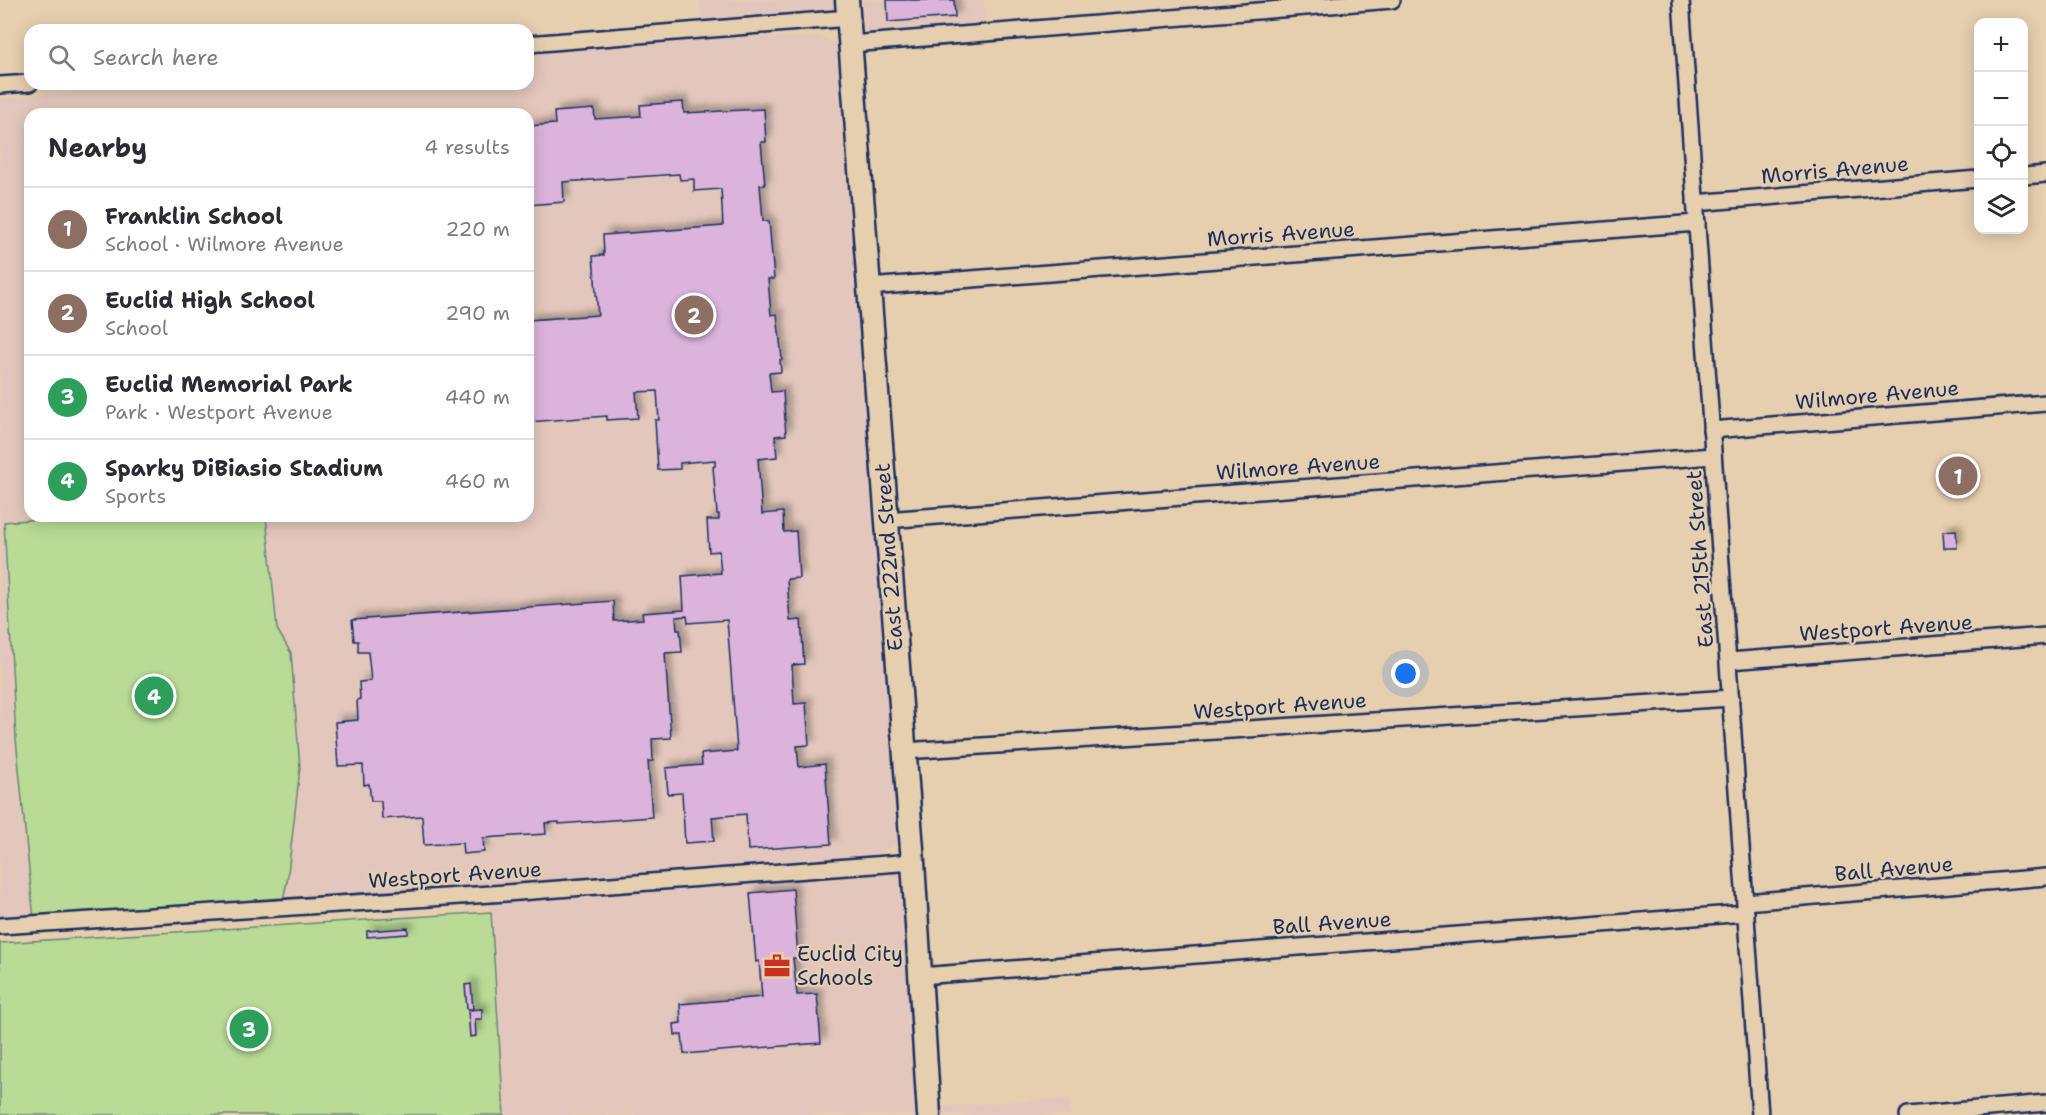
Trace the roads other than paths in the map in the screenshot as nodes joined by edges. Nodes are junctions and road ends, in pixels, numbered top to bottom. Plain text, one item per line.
1 (1392, 0) edge
2 (1681, 0) edge
3 (848, 9) edge
4 (534, 43) edge
5 (851, 44) junction
6 (24, 83) edge
7 (0, 85) edge
8 (2046, 174) edge
9 (2028, 176) edge
10 (1974, 179) edge
11 (1695, 203) junction
12 (1696, 222) junction
13 (868, 287) junction
14 (2046, 403) edge
15 (1711, 430) junction
16 (1713, 456) junction
17 (886, 520) junction
18 (2046, 636) edge
19 (1729, 661) junction
20 (1731, 698) junction
21 (904, 751) junction
22 (913, 862) junction
23 (2046, 878) edge
24 (1746, 907) junction
25 (0, 926) edge
26 (920, 976) junction
27 (2046, 1104) edge
28 (929, 1115) edge
29 (1760, 1115) edge
30 (1908, 1115) edge

1 - 5 street
2 - 11 street, East 215th Street
3 - 4 street
3 - 5 street, East 222nd Street
5 - 13 street, East 222nd Street
6 - 7 street
8 - 9 street
10 - 11 street, Morris Avenue
11 - 12 street, East 215th Street
12 - 13 street, Morris Avenue
12 - 15 street, East 215th Street
13 - 17 street, East 222nd Street
14 - 15 street, Wilmore Avenue
15 - 16 street, East 215th Street
16 - 17 street, Wilmore Avenue
16 - 19 street, East 215th Street
17 - 21 street, East 222nd Street
18 - 19 street, Westport Avenue
19 - 20 street, East 215th Street
20 - 21 street, Westport Avenue
20 - 24 street, East 215th Street
21 - 22 street, East 222nd Street
22 - 25 street, Westport Avenue
22 - 26 street, East 222nd Street
23 - 24 street, Ball Avenue
24 - 26 street, Ball Avenue
24 - 29 street, East 215th Street
26 - 28 street, East 222nd Street
27 - 30 street

